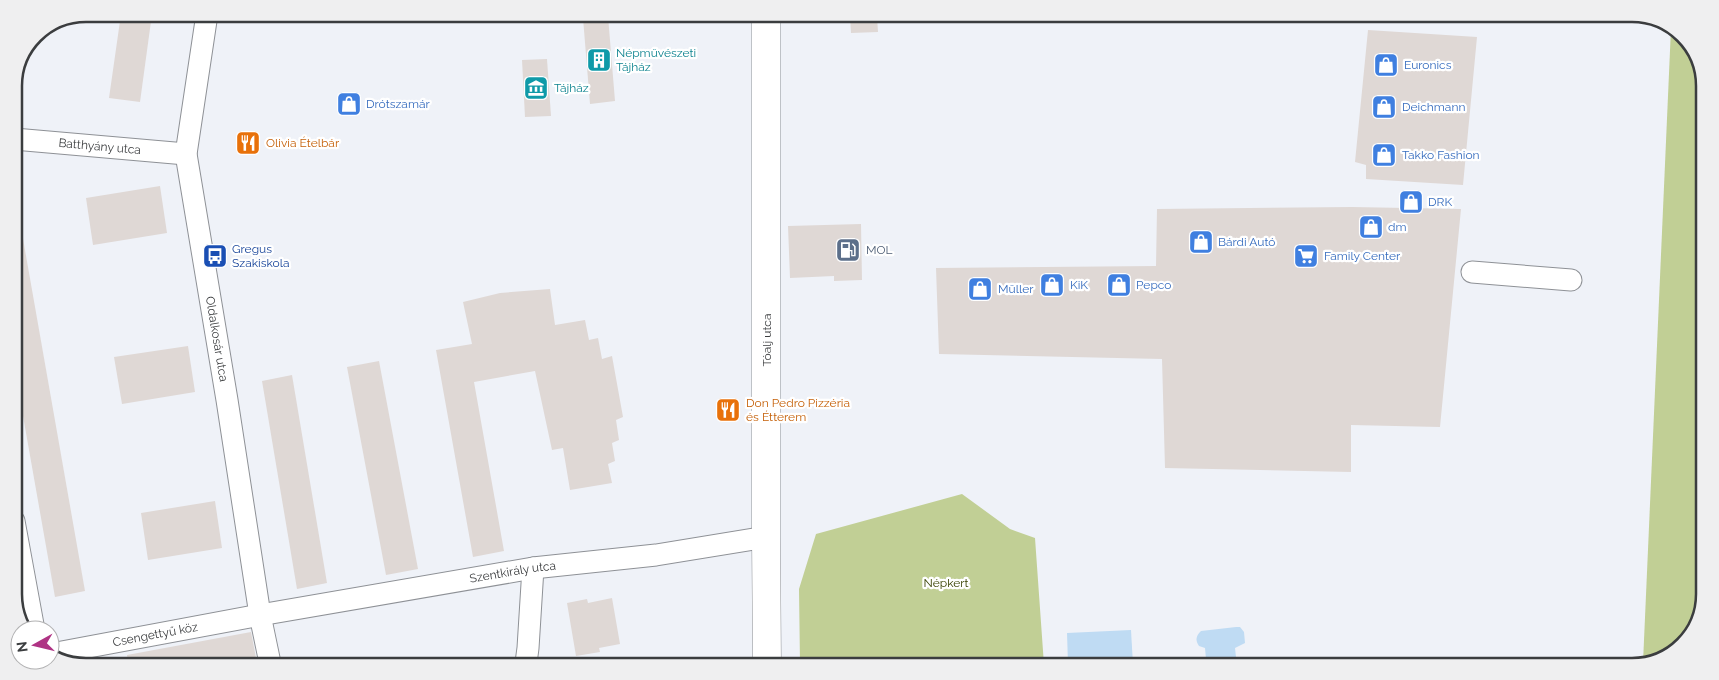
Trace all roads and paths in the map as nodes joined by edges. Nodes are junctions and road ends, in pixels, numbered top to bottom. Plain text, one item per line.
1 (206, 23) edge
2 (766, 23) edge
3 (23, 140) edge
4 (186, 154) junction
5 (1472, 272) dead end
6 (1570, 280) dead end
7 (766, 537) junction
8 (532, 568) junction
9 (23, 570) edge
10 (260, 616) junction
11 (32, 620) edge
12 (61, 652) edge
13 (269, 658) edge
14 (526, 658) edge
15 (767, 658) edge

1 - 4 street, Oldalkosár utca
2 - 7 street, Tóalj utca
3 - 4 street, Batthyány utca
4 - 10 street, Oldalkosár utca
5 - 6 street
7 - 8 street, Szentkirály utca
7 - 15 street, Tóalj utca
8 - 10 street, Szentkirály utca
8 - 14 street
9 - 11 street
10 - 12 street, Csengettyű köz
10 - 13 street, Oldalkosár utca

